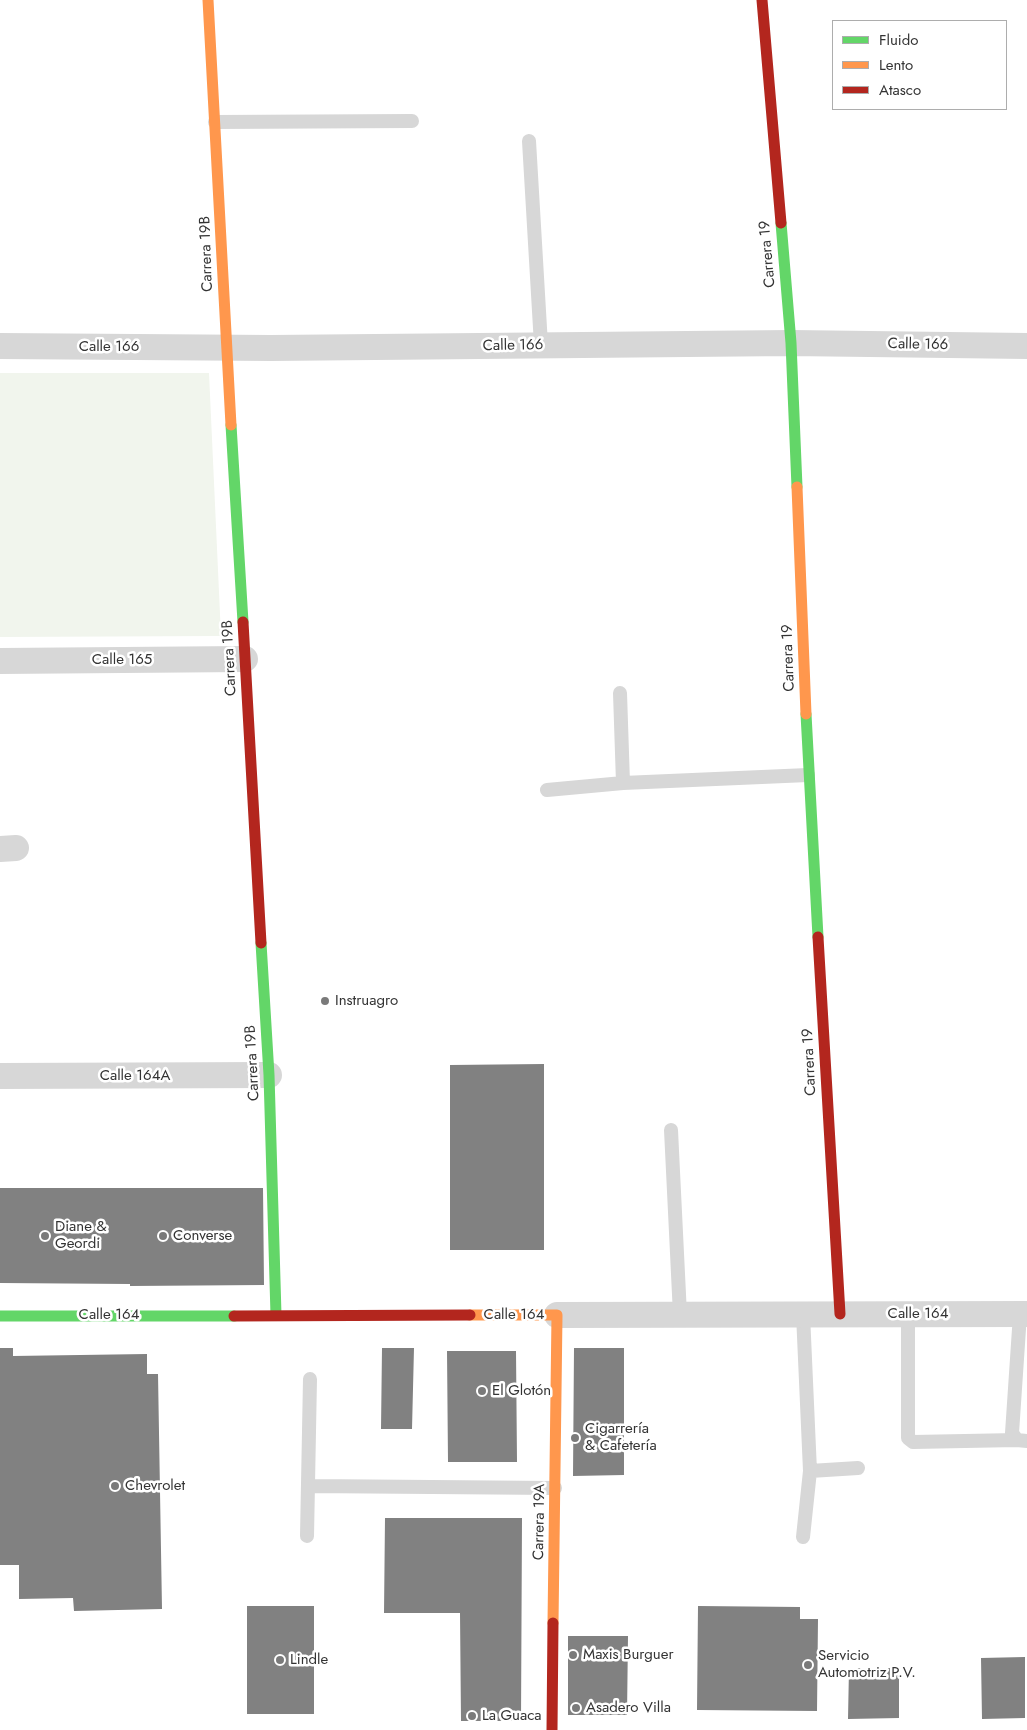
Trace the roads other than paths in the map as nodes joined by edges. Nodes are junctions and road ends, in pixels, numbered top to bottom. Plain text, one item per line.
1 (208, 0) edge
2 (762, 0) edge
3 (412, 121) dead end
4 (215, 122) junction
5 (529, 141) dead end
6 (790, 344) junction
7 (541, 345) junction
8 (0, 346) edge
9 (1027, 346) edge
10 (227, 348) junction
11 (245, 659) junction
12 (0, 661) edge
13 (620, 694) dead end
14 (808, 775) junction
15 (623, 783) junction
16 (547, 790) dead end
17 (269, 1075) junction
18 (0, 1076) edge
19 (671, 1130) dead end
20 (803, 1314) junction
21 (840, 1314) junction
22 (908, 1314) junction
23 (1023, 1314) edge
24 (276, 1315) junction
25 (557, 1315) junction
26 (680, 1315) junction
27 (0, 1316) edge
28 (310, 1379) dead end
29 (1022, 1440) edge
30 (858, 1468) dead end
31 (810, 1471) junction
32 (308, 1486) junction
33 (555, 1488) junction
34 (307, 1536) dead end
35 (803, 1537) dead end
36 (552, 1730) edge

1 - 4 street, Carrera 19B
2 - 6 street, Carrera 19
3 - 4 lane
4 - 10 street, Carrera 19B
5 - 7 lane
6 - 7 street, Calle 166
6 - 9 street, Calle 166
6 - 14 street, Carrera 19
7 - 10 street, Calle 166
8 - 10 street, Calle 166
10 - 11 street, Carrera 19B
11 - 12 street, Calle 165
11 - 17 street, Carrera 19B
13 - 15 lane
14 - 15 lane
14 - 21 street, Carrera 19
15 - 16 lane
17 - 18 street, Calle 164A
17 - 24 street, Carrera 19B
19 - 26 lane
20 - 21 street, Calle 164
20 - 26 street, Calle 164
20 - 31 lane
21 - 22 street, Calle 164
22 - 23 street, Calle 164
22 - 29 lane
23 - 29 lane
24 - 25 street, Calle 164
24 - 27 street, Calle 164
25 - 26 street, Calle 164
25 - 33 street, Carrera 19A
28 - 32 lane
30 - 31 lane
31 - 35 lane
32 - 33 lane
32 - 34 lane
33 - 36 street, Carrera 19A

